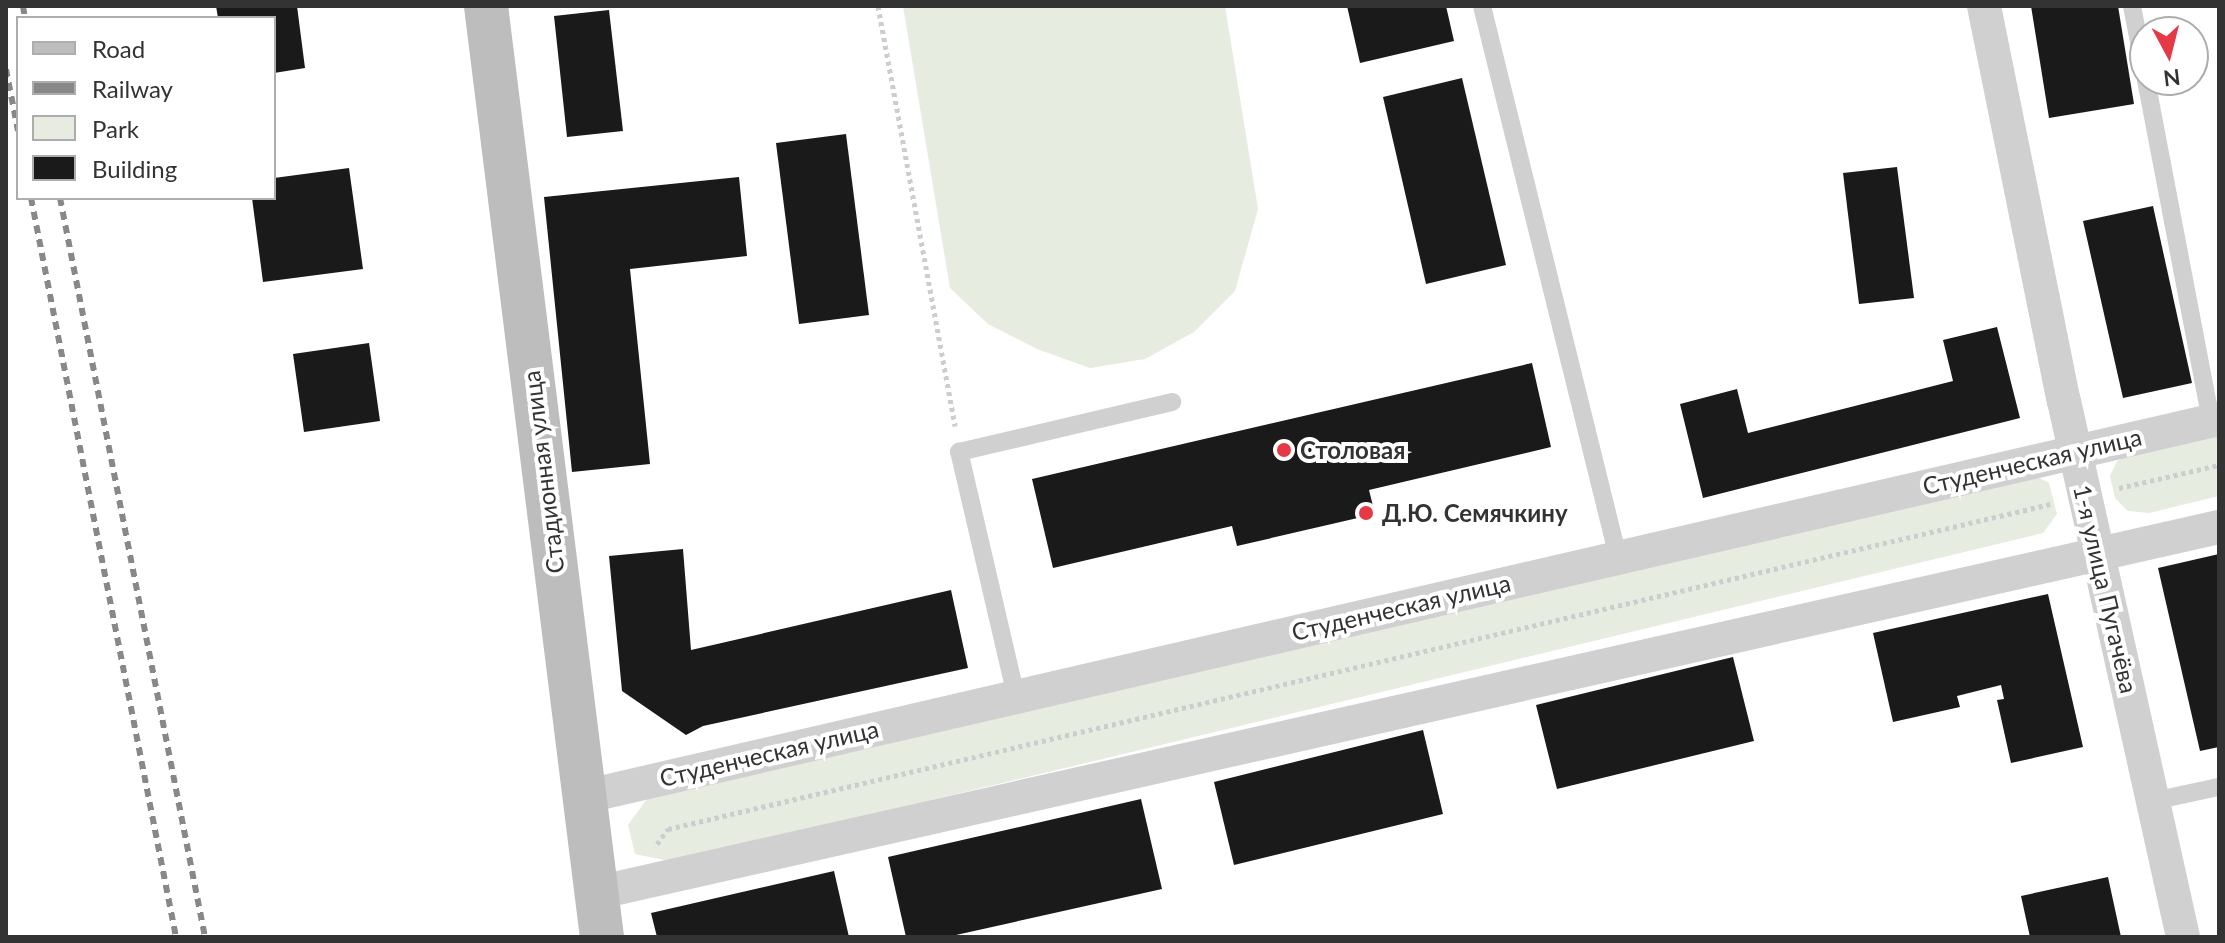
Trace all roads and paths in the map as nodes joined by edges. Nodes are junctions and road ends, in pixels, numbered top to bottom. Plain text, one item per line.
1 (486, 6) edge
2 (878, 6) edge
3 (1482, 6) edge
4 (1984, 6) edge
5 (2149, 96) edge
6 (1172, 402) dead end
7 (2215, 420) edge
8 (2075, 451) junction
9 (959, 452) junction
10 (2219, 465) edge
11 (2085, 496) junction
12 (2219, 527) edge
13 (2099, 554) junction
14 (1618, 557) junction
15 (1016, 696) junction
16 (2219, 787) edge
17 (583, 797) junction
18 (2153, 801) junction
19 (654, 879) junction
20 (596, 893) junction
21 (602, 937) edge
22 (2183, 937) edge

1 - 17 street, Стадионная улица
2 - 9 path
3 - 14 lane
4 - 8 street, 1-я улица Пугачёва
5 - 7 lane
6 - 9 lane
7 - 8 street, Студенческая улица
8 - 11 street, 1-я улица Пугачёва
8 - 14 street, Студенческая улица
9 - 15 lane
10 - 11 path
11 - 13 street, 1-я улица Пугачёва
11 - 19 path
12 - 13 street
13 - 18 street, 1-я улица Пугачёва
13 - 19 street
14 - 15 street, Студенческая улица
15 - 17 street, Студенческая улица
16 - 18 lane
17 - 20 street, Стадионная улица
18 - 22 street, 1-я улица Пугачёва
19 - 20 street
20 - 21 street, Стадионная улица

